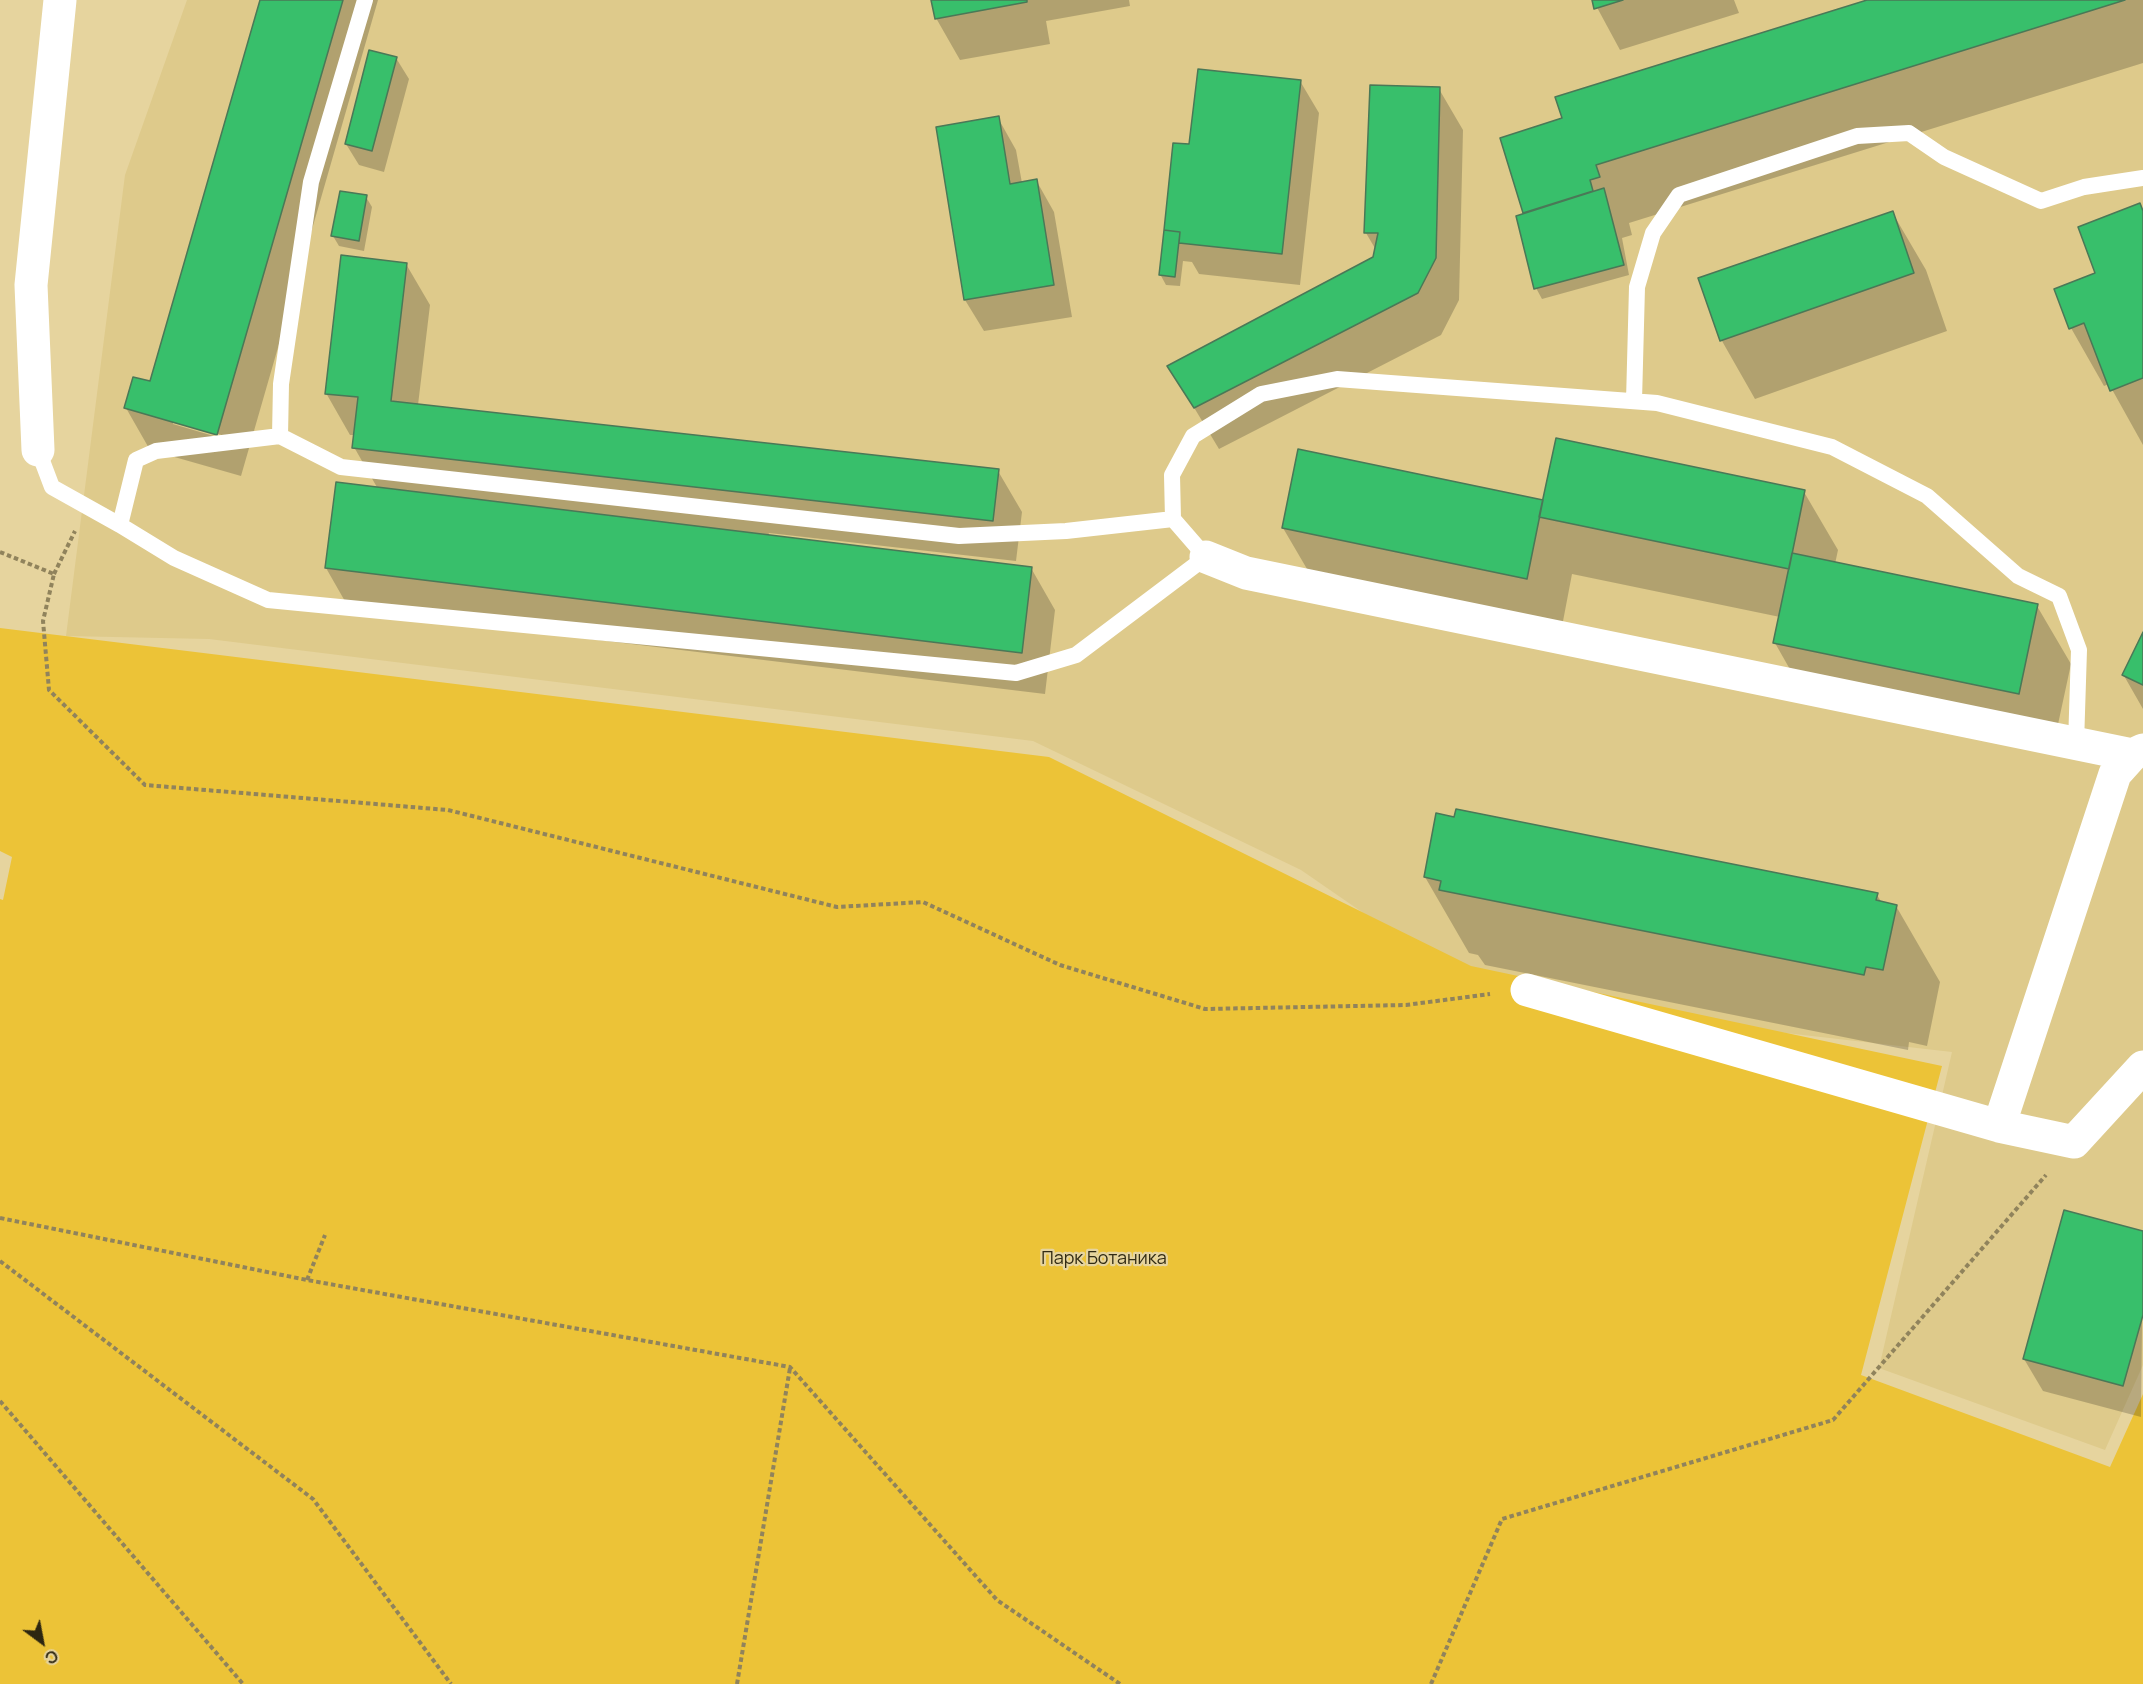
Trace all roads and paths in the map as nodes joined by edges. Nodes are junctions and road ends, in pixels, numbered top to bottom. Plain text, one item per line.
1 (60, 0) edge
2 (365, 0) edge
3 (2143, 178) edge
4 (1634, 401) junction
5 (280, 436) junction
6 (38, 450) joint
7 (87, 506) junction
8 (1173, 519) junction
9 (120, 525) junction
10 (0, 552) edge
11 (1206, 557) junction
12 (54, 574) junction
13 (2076, 744) junction
14 (2138, 753) edge
15 (1527, 990) joint
16 (2143, 1067) edge
17 (1999, 1126) junction
18 (2074, 1142) junction
19 (0, 1218) edge
20 (325, 1235) dead end
21 (0, 1261) edge
22 (307, 1280) junction
23 (790, 1367) junction
24 (0, 1401) edge
25 (243, 1684) edge
26 (451, 1684) edge
27 (736, 1684) edge
28 (1120, 1684) edge
29 (1431, 1684) edge

1 - 6 street
2 - 5 lane
3 - 4 lane
4 - 8 lane
4 - 13 lane
5 - 8 lane
5 - 9 lane
6 - 7 lane
7 - 9 lane
7 - 12 path
8 - 11 lane
9 - 11 lane
10 - 12 path
11 - 13 street
12 - 15 path
13 - 14 street
14 - 17 street
15 - 17 street
16 - 18 street
17 - 18 street
18 - 29 path
19 - 22 path
20 - 22 path
21 - 26 path
22 - 23 path
23 - 27 path
23 - 28 path
24 - 25 path

